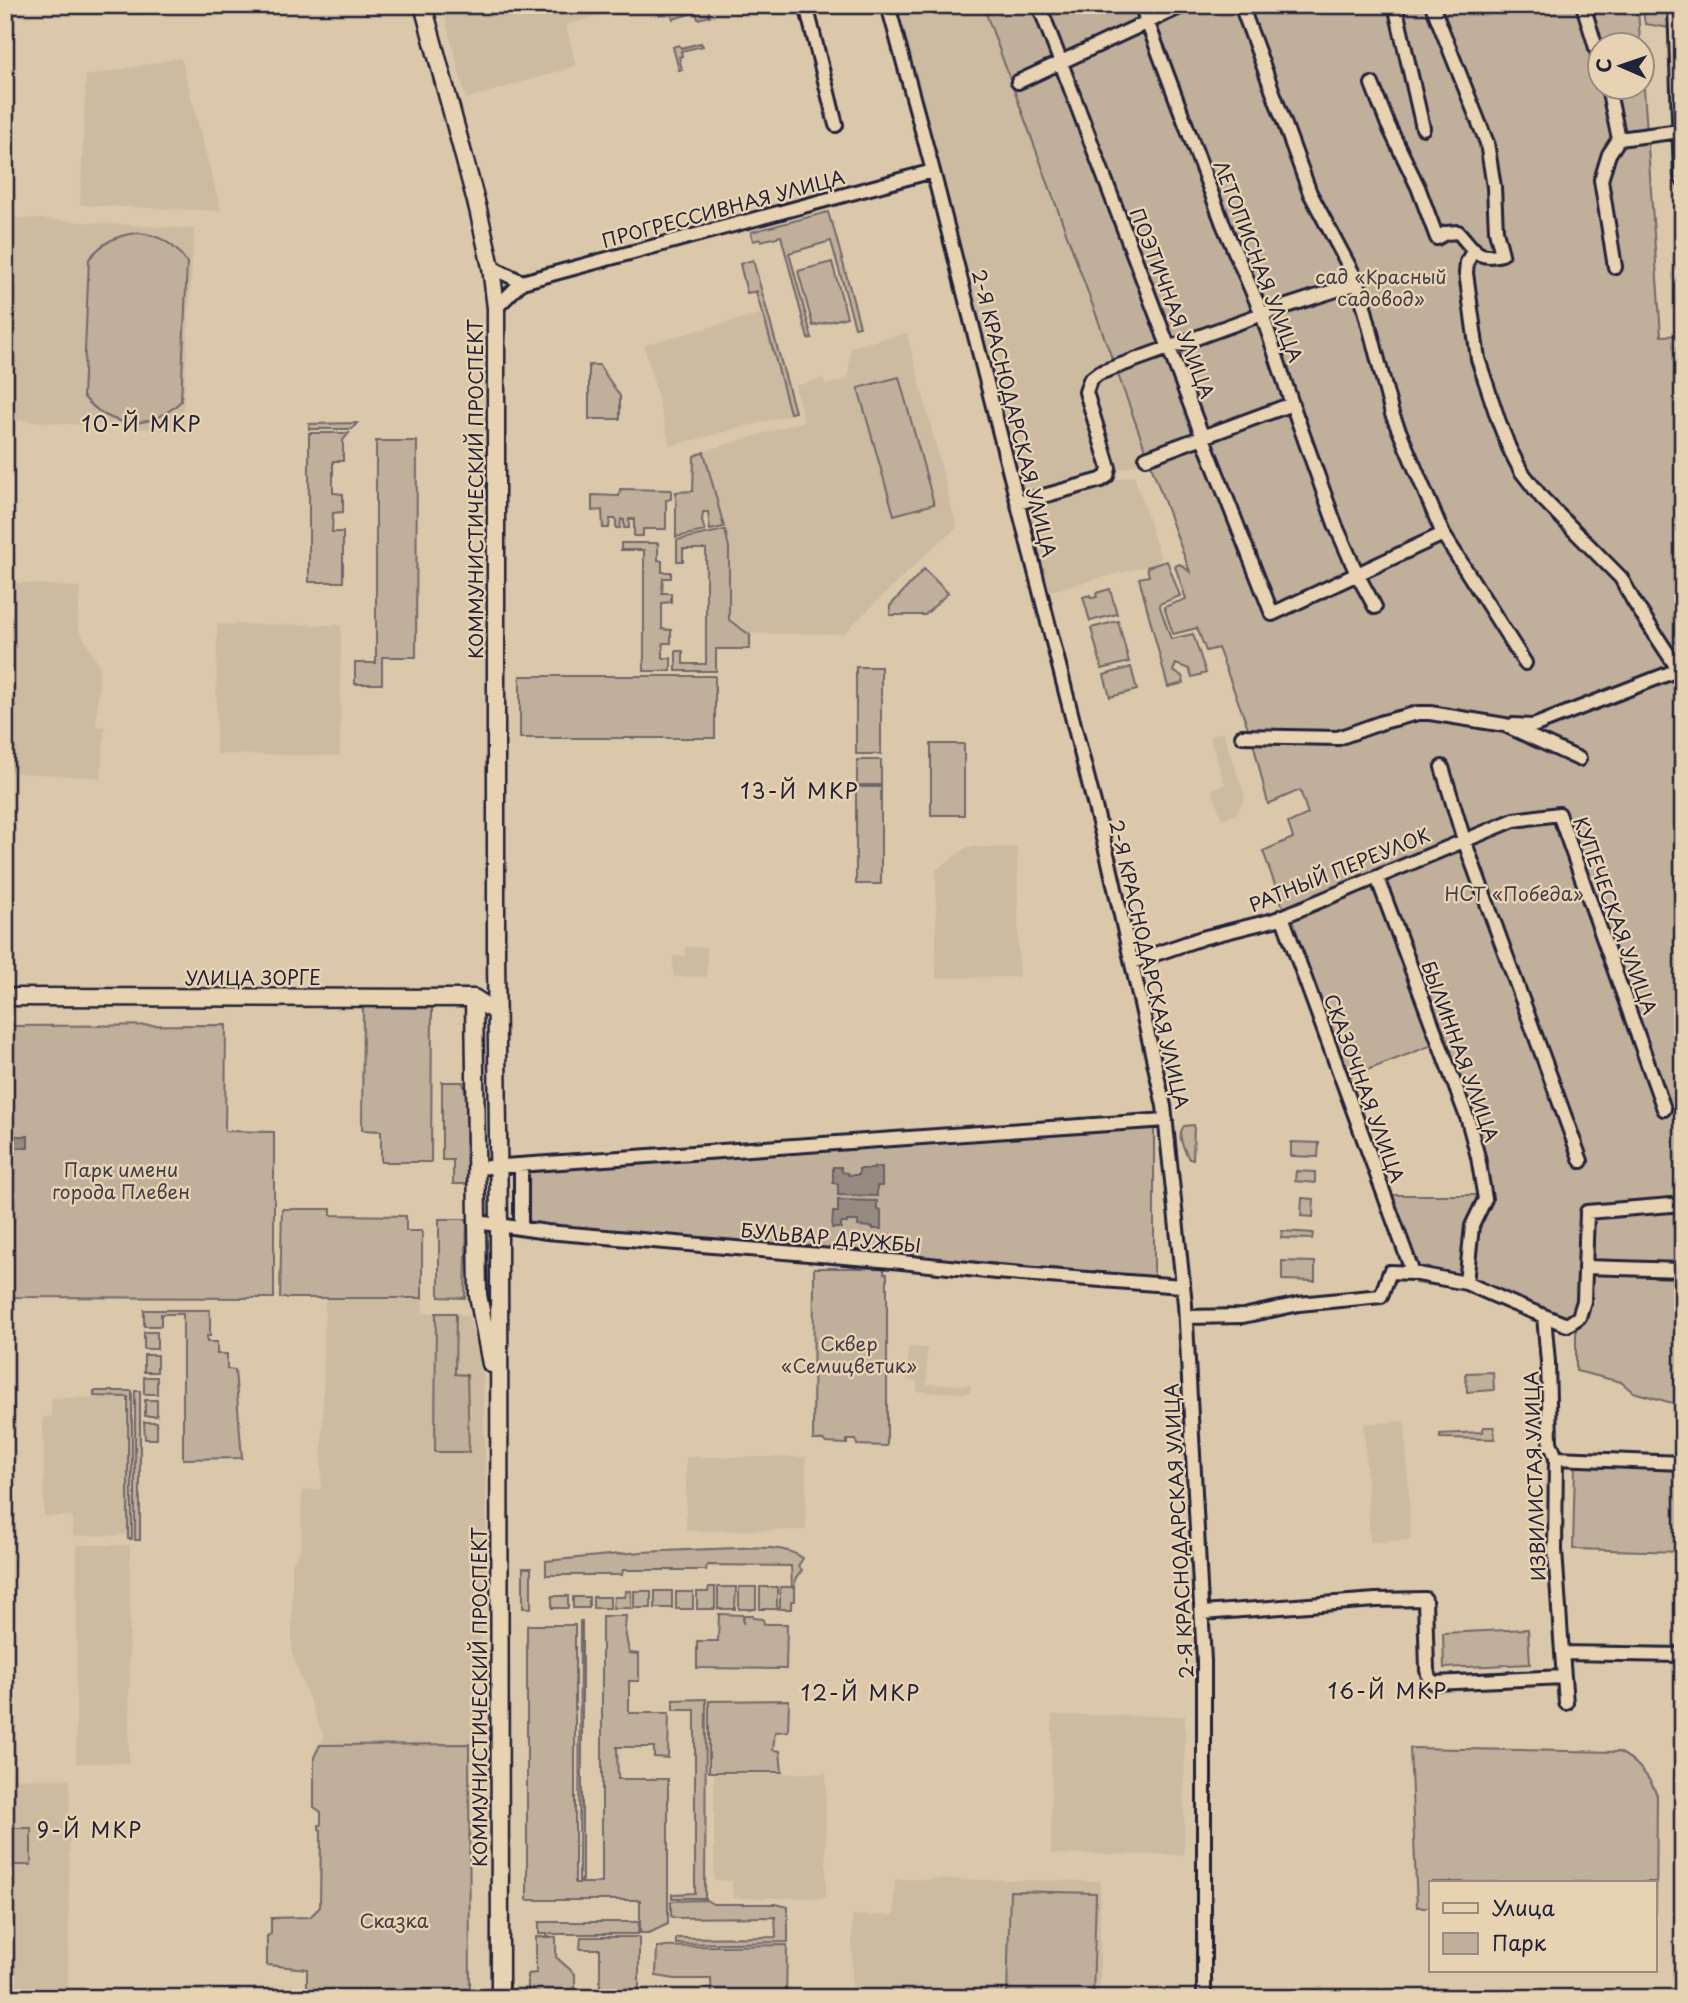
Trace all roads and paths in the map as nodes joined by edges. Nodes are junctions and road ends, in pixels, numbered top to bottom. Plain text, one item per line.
1 (423, 5) edge
2 (806, 5) edge
3 (888, 5) edge
4 (1039, 5) edge
5 (1141, 5) edge
6 (1184, 5) edge
7 (1241, 5) edge
8 (1395, 5) edge
9 (1432, 5) edge
10 (1583, 5) edge
11 (1675, 5) edge
12 (1147, 23) junction
13 (1592, 32) edge
14 (1061, 62) junction
15 (1018, 82) dead end
16 (1372, 84) dead end
17 (1611, 102) edge
18 (836, 125) dead end
19 (1423, 128) dead end
20 (1680, 131) junction
21 (1619, 139) junction
22 (933, 171) junction
23 (1683, 180) edge
24 (1474, 249) junction
25 (491, 267) junction
26 (1615, 267) dead end
27 (523, 282) junction
28 (1358, 283) junction
29 (496, 307) junction
30 (1262, 314) junction
31 (1169, 349) junction
32 (1292, 404) junction
33 (1203, 438) junction
34 (1146, 458) dead end
35 (1018, 503) junction
36 (1443, 534) junction
37 (1357, 574) junction
38 (1374, 607) dead end
39 (1525, 663) dead end
40 (1680, 668) edge
41 (1505, 724) junction
42 (1242, 736) dead end
43 (1579, 759) dead end
44 (1441, 767) dead end
45 (1559, 814) joint
46 (1464, 840) junction
47 (1377, 877) junction
48 (1282, 916) junction
49 (1132, 962) junction
50 (496, 981) junction
51 (5, 997) edge
52 (474, 998) junction
53 (496, 1012) junction
54 (1664, 1109) dead end
55 (1163, 1120) junction
56 (1581, 1161) dead end
57 (521, 1166) junction
58 (498, 1167) junction
59 (477, 1168) junction
60 (1683, 1204) edge
61 (477, 1222) junction
62 (499, 1225) junction
63 (521, 1228) junction
64 (1586, 1267) junction
65 (1683, 1270) edge
66 (1413, 1273) junction
67 (1466, 1283) junction
68 (1179, 1286) junction
69 (1544, 1316) junction
70 (1186, 1317) junction
71 (498, 1397) junction
72 (1556, 1458) junction
73 (1683, 1463) edge
74 (1202, 1613) junction
75 (1562, 1653) junction
76 (1683, 1655) edge
77 (1564, 1677) junction
78 (1566, 1703) dead end
79 (500, 1998) edge
80 (1204, 1998) edge

1 - 25 main road, КОММУНИСТИЧЕСКИЙ ПРОСПЕКТ
2 - 18 street
3 - 22 street, 2-Я КРАСНОДАРСКАЯ УЛИЦА
4 - 14 street, ПОЭТИЧНАЯ УЛИЦА
5 - 12 street, ЛЕТОПИСНАЯ УЛИЦА
6 - 12 street
7 - 28 street
8 - 19 street
9 - 24 street
10 - 13 street
11 - 20 street
12 - 14 street
12 - 30 street, ЛЕТОПИСНАЯ УЛИЦА
14 - 15 street
14 - 31 street, ПОЭТИЧНАЯ УЛИЦА
16 - 24 street
17 - 21 street
20 - 21 street
20 - 23 street
21 - 26 street
22 - 27 street, ПРОГРЕССИВНАЯ УЛИЦА
22 - 35 street, 2-Я КРАСНОДАРСКАЯ УЛИЦА
24 - 40 street
25 - 27 street
25 - 29 main road, КОММУНИСТИЧЕСКИЙ ПРОСПЕКТ
27 - 29 street
28 - 30 street
28 - 36 street
29 - 50 main road, КОММУНИСТИЧЕСКИЙ ПРОСПЕКТ
30 - 31 street
30 - 32 street, ЛЕТОПИСНАЯ УЛИЦА
31 - 33 street, ПОЭТИЧНАЯ УЛИЦА
31 - 35 street
32 - 33 street
32 - 37 street, ЛЕТОПИСНАЯ УЛИЦА
33 - 34 street
33 - 37 street, ПОЭТИЧНАЯ УЛИЦА
35 - 49 street, 2-Я КРАСНОДАРСКАЯ УЛИЦА
36 - 37 street
36 - 39 street
37 - 38 street, ЛЕТОПИСНАЯ УЛИЦА
40 - 41 street
41 - 42 street
41 - 43 street
44 - 46 street
45 - 46 street, РАТНЫЙ ПЕРЕУЛОК
45 - 54 street, КУПЕЧЕСКАЯ УЛИЦА
46 - 47 street, РАТНЫЙ ПЕРЕУЛОК
46 - 56 street
47 - 48 street, РАТНЫЙ ПЕРЕУЛОК
47 - 67 street, БЫЛИННАЯ УЛИЦА
48 - 49 street, РАТНЫЙ ПЕРЕУЛОК
48 - 66 street, СКАЗОЧНАЯ УЛИЦА
49 - 55 street, 2-Я КРАСНОДАРСКАЯ УЛИЦА
50 - 52 main road
50 - 53 main road, КОММУНИСТИЧЕСКИЙ ПРОСПЕКТ
51 - 52 main road, УЛИЦА ЗОРГЕ
52 - 53 main road
52 - 59 main road, КОММУНИСТИЧЕСКИЙ ПРОСПЕКТ
53 - 58 main road, КОММУНИСТИЧЕСКИЙ ПРОСПЕКТ
55 - 57 street
55 - 68 street, 2-Я КРАСНОДАРСКАЯ УЛИЦА
57 - 58 street
57 - 63 street
58 - 59 street
58 - 62 main road, КОММУНИСТИЧЕСКИЙ ПРОСПЕКТ
59 - 61 main road, КОММУНИСТИЧЕСКИЙ ПРОСПЕКТ
60 - 64 street
61 - 62 street, БУЛЬВАР ДРУЖБЫ
61 - 71 main road, КОММУНИСТИЧЕСКИЙ ПРОСПЕКТ
62 - 63 street, БУЛЬВАР ДРУЖБЫ
62 - 71 main road, КОММУНИСТИЧЕСКИЙ ПРОСПЕКТ
63 - 68 street, БУЛЬВАР ДРУЖБЫ
64 - 65 street
64 - 69 street
66 - 67 street
66 - 70 street
67 - 69 street
68 - 70 street, 2-Я КРАСНОДАРСКАЯ УЛИЦА
69 - 72 street, ИЗВИЛИСТАЯ УЛИЦА
70 - 74 street, 2-Я КРАСНОДАРСКАЯ УЛИЦА
71 - 79 main road, КОММУНИСТИЧЕСКИЙ ПРОСПЕКТ
72 - 73 street
72 - 75 street, ИЗВИЛИСТАЯ УЛИЦА
74 - 77 street
74 - 80 street, 2-Я КРАСНОДАРСКАЯ УЛИЦА
75 - 76 street
75 - 77 street, ИЗВИЛИСТАЯ УЛИЦА
77 - 78 street, ИЗВИЛИСТАЯ УЛИЦА

